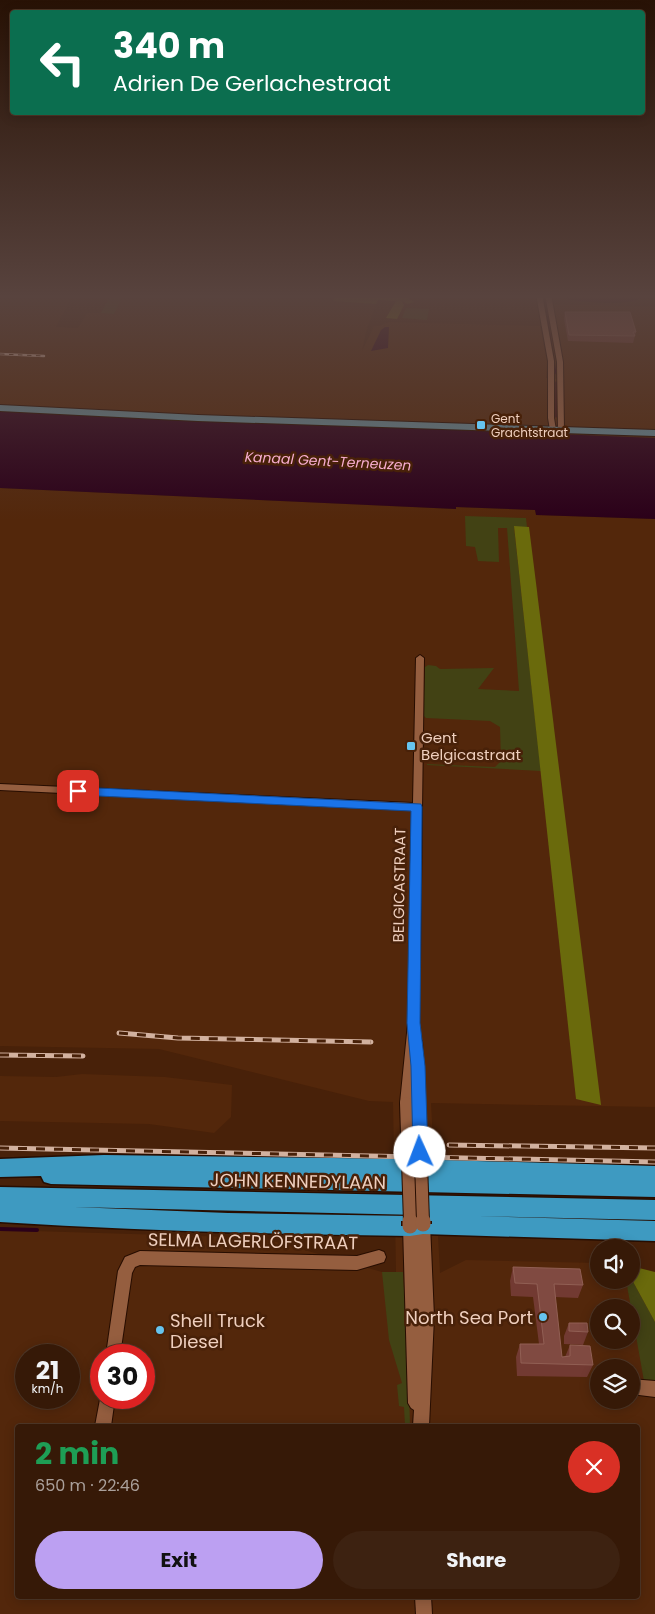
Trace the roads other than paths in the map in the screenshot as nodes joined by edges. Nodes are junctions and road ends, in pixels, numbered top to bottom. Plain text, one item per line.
1 (551, 369) edge
2 (560, 369) edge
3 (0, 408) edge
4 (557, 430) junction
5 (655, 434) edge
6 (420, 658) dead end
7 (0, 787) edge
8 (417, 807) junction
9 (0, 1168) edge
10 (414, 1168) junction
11 (0, 1174) edge
12 (655, 1175) edge
13 (655, 1188) edge
14 (0, 1196) edge
15 (0, 1206) edge
16 (655, 1210) edge
17 (0, 1212) edge
18 (655, 1219) edge
19 (422, 1225) junction
20 (655, 1231) edge
21 (380, 1257) dead end
22 (418, 1273) junction
23 (115, 1344) edge
24 (640, 1387) edge
25 (655, 1389) edge
26 (105, 1409) edge
27 (103, 1424) edge
28 (417, 1424) edge
29 (421, 1424) edge
30 (422, 1599) edge
31 (424, 1614) edge

1 - 4 street
2 - 4 street
3 - 4 main road
4 - 5 main road
6 - 8 street, BELGICASTRAAT
7 - 8 street
8 - 10 street, BELGICASTRAAT, bridge
9 - 10 highway
10 - 12 highway
10 - 19 street, BELGICASTRAAT, bridge
11 - 13 highway, JOHN KENNEDYLAAN
14 - 16 highway, JOHN KENNEDYLAAN
15 - 18 highway, JOHN KENNEDYLAAN
17 - 19 highway
19 - 20 highway
19 - 22 street, BELGICASTRAAT
21 - 23 street, SELMA LAGERLÖFSTRAAT
22 - 28 street
22 - 29 street
24 - 25 street
26 - 27 street
30 - 31 street

